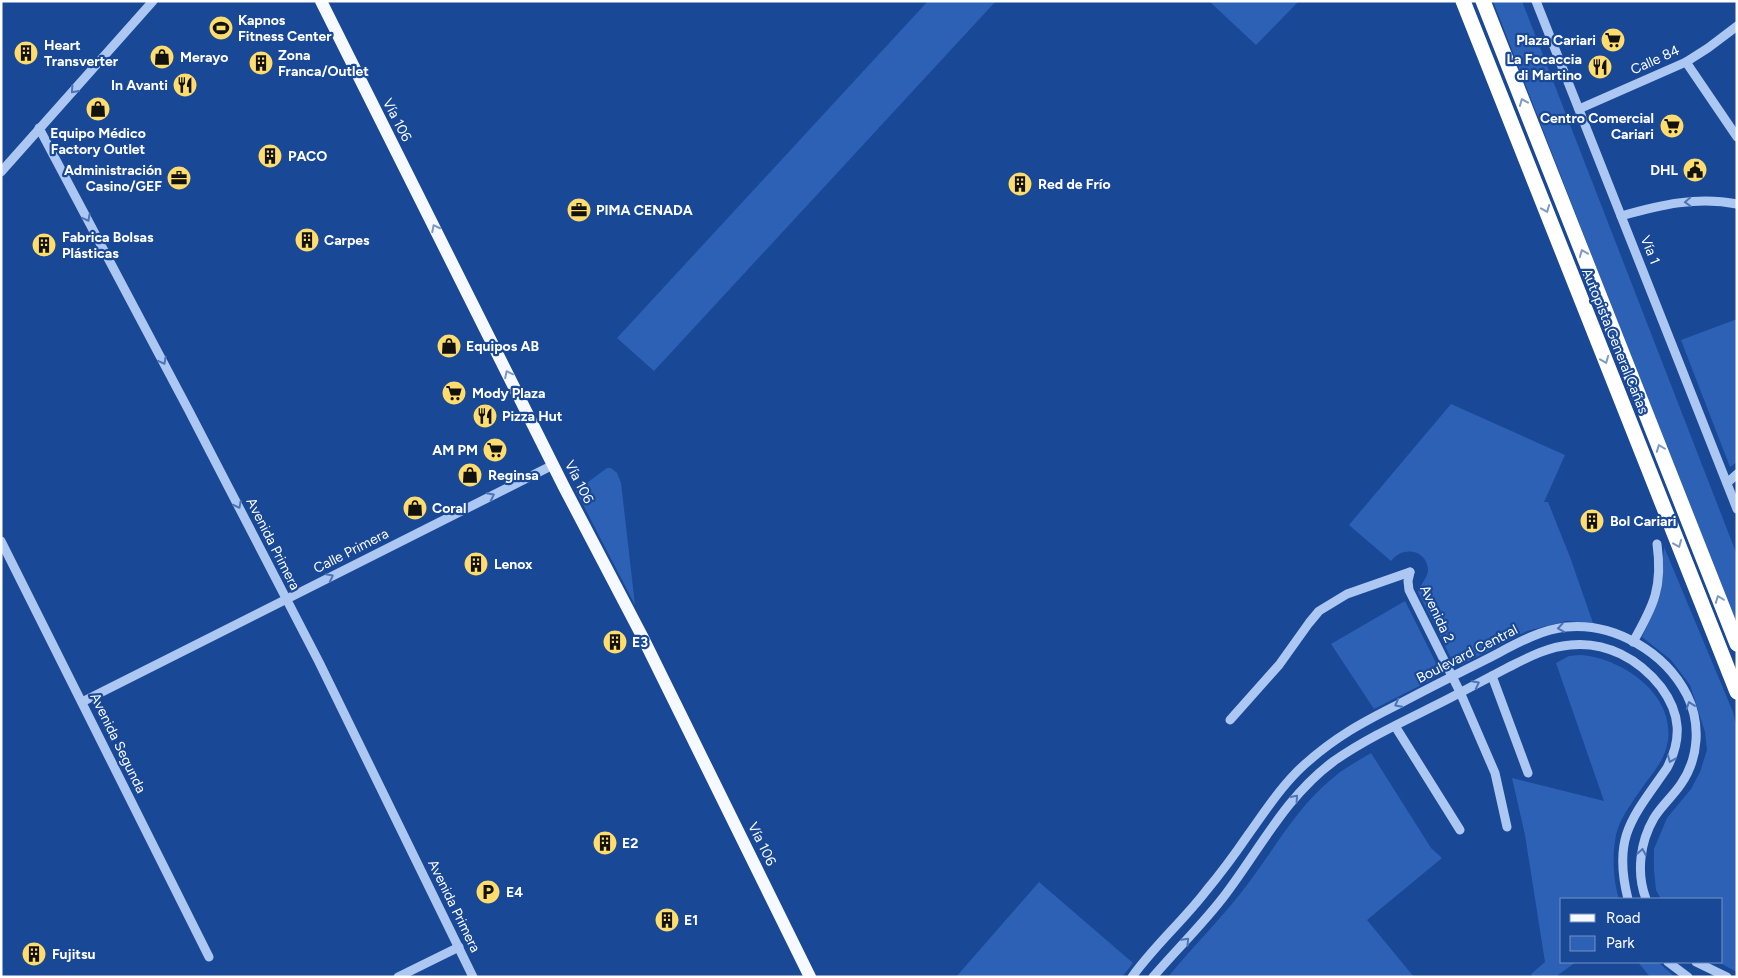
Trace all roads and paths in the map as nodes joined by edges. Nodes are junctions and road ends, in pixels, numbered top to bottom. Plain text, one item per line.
1 (153, 1) edge
2 (321, 1) edge
3 (1454, 1) edge
4 (1463, 1) edge
5 (1483, 1) edge
6 (1536, 1) edge
7 (1737, 26) edge
8 (1686, 62) junction
9 (1579, 109) junction
10 (40, 128) junction
11 (1737, 137) edge
12 (1, 172) edge
13 (1534, 180) junction
14 (1737, 204) edge
15 (1622, 216) junction
16 (553, 464) junction
17 (1737, 474) edge
18 (1726, 483) junction
19 (1737, 509) edge
20 (1, 541) edge
21 (1657, 544) dead end
22 (286, 599) junction
23 (1618, 634) junction
24 (1634, 642) junction
25 (1737, 644) edge
26 (1642, 647) junction
27 (1612, 650) junction
28 (1634, 661) junction
29 (1452, 676) junction
30 (1492, 676) junction
31 (1460, 692) junction
32 (1737, 692) edge
33 (82, 702) junction
34 (1230, 720) dead end
35 (1395, 726) junction
36 (1528, 773) dead end
37 (1268, 806) junction
38 (1279, 816) junction
39 (1508, 827) dead end
40 (1460, 830) dead end
41 (1642, 887) junction
42 (1627, 895) edge
43 (1646, 898) edge
44 (459, 947) junction
45 (209, 957) dead end
46 (1669, 963) edge
47 (1698, 963) edge
48 (398, 977) edge
49 (473, 977) edge
50 (810, 977) edge
51 (1132, 977) edge
52 (1153, 977) edge
53 (1688, 977) edge
54 (1726, 977) edge

1 -> 10 street
16 -> 2 main road, Vía 106
3 - 13 highway
4 - 13 highway, Autopista General Cañas
25 -> 5 highway, Autopista General Cañas
6 - 9 street, Vía 1
7 - 8 street, Calle 84
8 - 9 street, Calle 84
8 - 11 street
9 - 15 street, Vía 1
10 - 12 street
10 -> 22 street, Avenida Primera
13 -> 32 highway, Autopista General Cañas
14 -> 15 street
15 - 18 street, Vía 1
22 -> 16 street, Calle Primera
16 - 50 main road, Vía 106
17 - 18 street
18 - 19 street, Vía 1
20 - 33 street, Avenida Segunda
21 - 24 street
22 - 33 street, Calle Primera
22 - 44 street, Avenida Primera
23 - 24 street, Boulevard Central
23 - 27 street
23 -> 29 street, Boulevard Central
24 - 26 street, Boulevard Central
26 - 28 street
41 -> 26 street, Boulevard Central
27 - 28 street
27 - 30 street
28 -> 42 street
29 - 31 street, Avenida 2
29 - 34 street, Avenida 2
29 -> 37 street, Boulevard Central
31 -> 30 street
30 - 36 street
31 - 35 street
31 - 39 street, Avenida 2
33 - 45 street, Avenida Segunda
38 -> 35 street
35 - 40 street
37 - 38 street
37 - 51 street, Boulevard Central
52 -> 38 street
41 - 42 street
41 - 43 street, Boulevard Central
44 - 48 street
44 - 49 street, Avenida Primera
46 - 53 street
47 - 54 street

